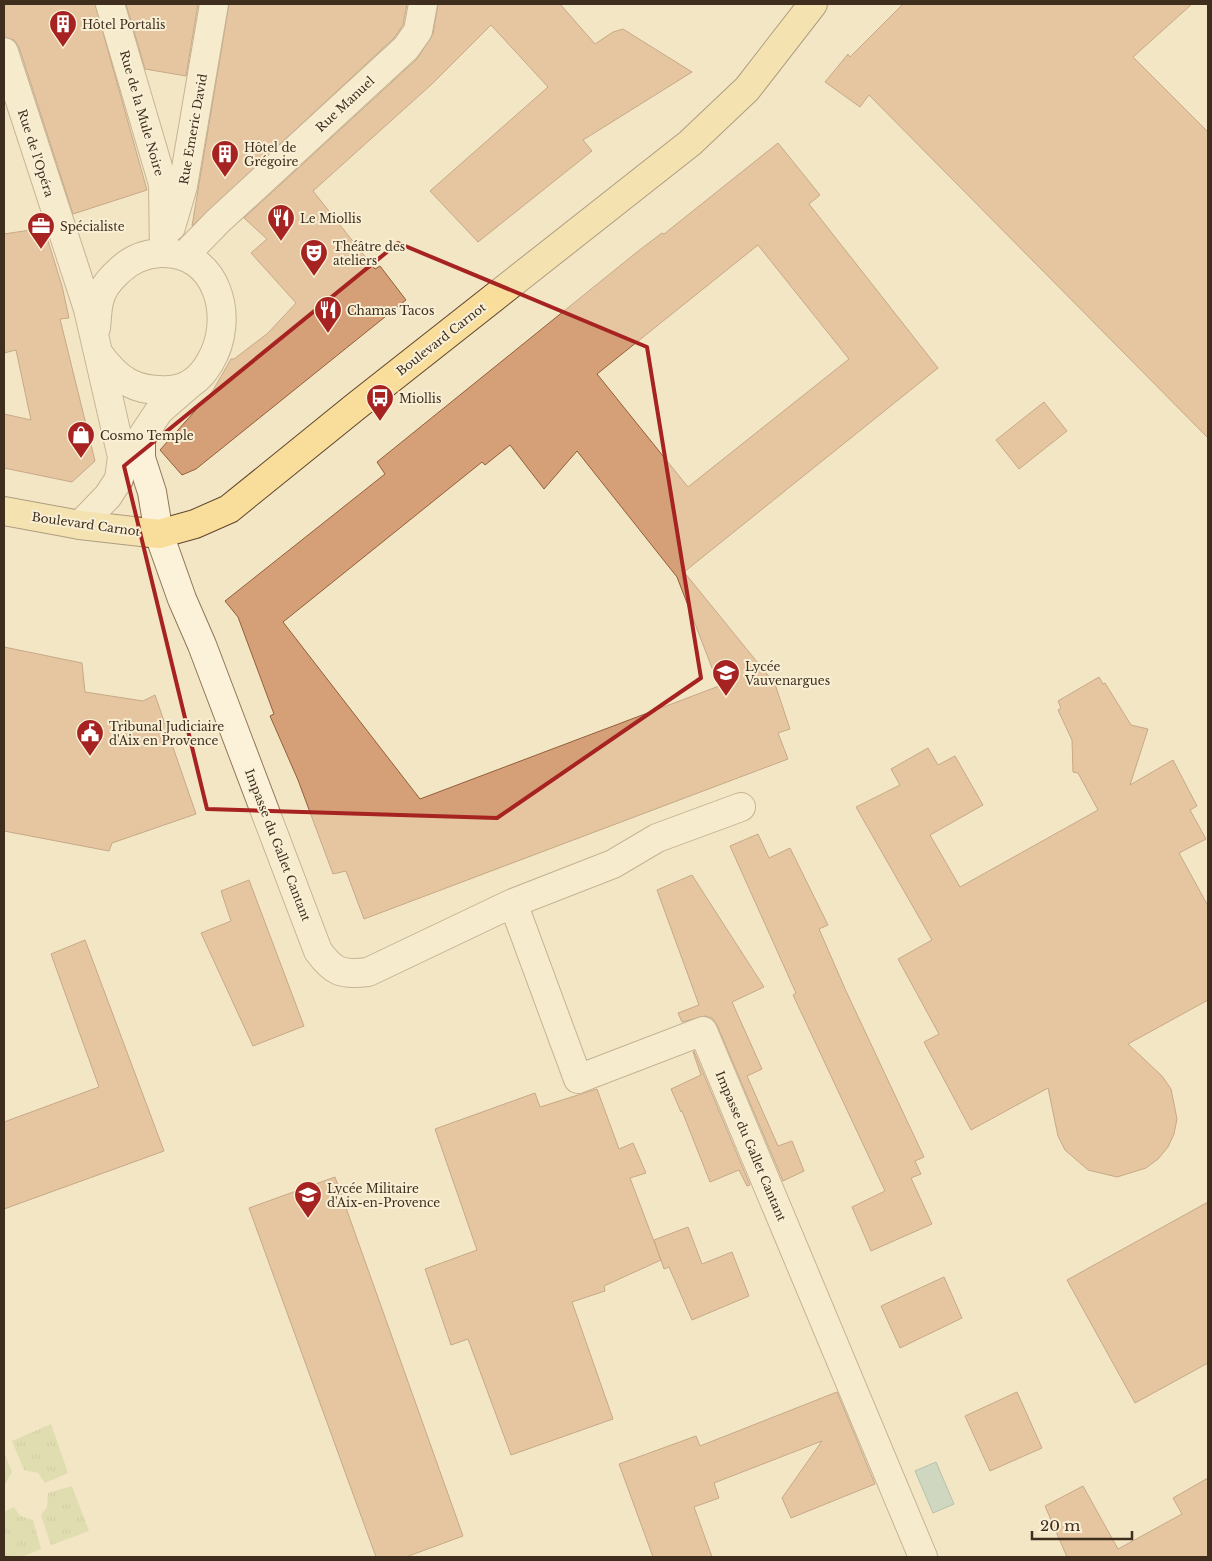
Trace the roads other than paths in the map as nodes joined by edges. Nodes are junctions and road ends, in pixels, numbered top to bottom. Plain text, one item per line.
1 (110, 4) edge
2 (214, 4) edge
3 (422, 4) edge
4 (813, 4) edge
5 (4, 52) edge
6 (174, 254) junction
7 (97, 345) junction
8 (190, 384) junction
9 (4, 511) edge
10 (80, 525) junction
11 (159, 534) junction
12 (741, 807) dead end
13 (513, 903) junction
14 (923, 1557) edge

1 - 6 street, Rue de la Mule Noire
2 - 6 street, Rue Emeric David
3 - 6 street, Rue Manuel
4 - 11 main road, Boulevard Carnot
5 - 7 street, Rue de l'Opéra
6 - 7 street
6 - 8 street
7 - 8 street
7 - 10 street, Rue de l'Opéra
8 - 11 street, Impasse du Gallet Cantant
9 - 10 main road, Boulevard Carnot
10 - 11 main road, Boulevard Carnot
11 - 13 street, Impasse du Gallet Cantant
12 - 13 street, Impasse du Gallet Cantant
13 - 14 street, Impasse du Gallet Cantant

